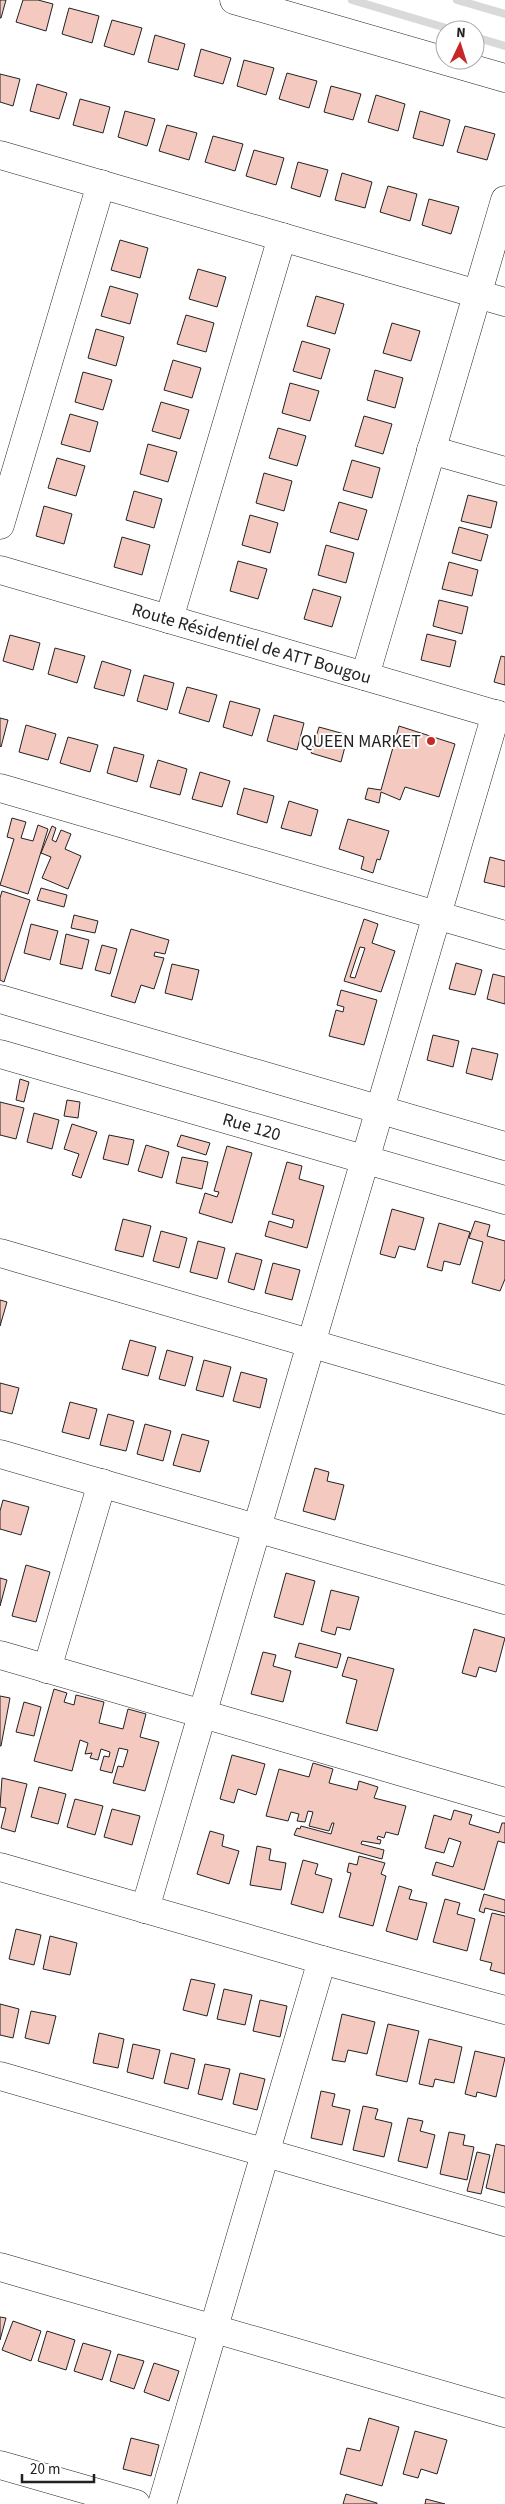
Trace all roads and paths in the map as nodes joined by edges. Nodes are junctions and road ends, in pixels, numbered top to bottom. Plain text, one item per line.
1 (234, 0) edge
2 (505, 78) edge
3 (0, 155) edge
4 (101, 184) junction
5 (505, 200) edge
6 (282, 237) junction
7 (477, 294) junction
8 (505, 302) edge
9 (431, 450) junction
10 (505, 471) edge
11 (0, 524) edge
12 (0, 570) edge
13 (169, 619) junction
14 (365, 676) junction
15 (500, 715) edge
16 (0, 788) edge
17 (437, 915) junction
18 (505, 935) edge
19 (0, 999) edge
20 (0, 1054) edge
21 (378, 1109) junction
22 (505, 1146) edge
23 (365, 1159) junction
24 (505, 1200) edge
25 (0, 1253) edge
26 (311, 1344) junction
27 (505, 1400) edge
28 (0, 1454) edge
29 (102, 1483) junction
30 (257, 1528) junction
31 (505, 1600) edge
32 (0, 1655) edge
33 (47, 1669) junction
34 (202, 1714) junction
35 (505, 1802) edge
36 (0, 1867) edge
37 (145, 1909) junction
38 (322, 1960) junction
39 (505, 2010) edge
40 (0, 2076) edge
41 (266, 2153) junction
42 (505, 2222) edge
43 (0, 2267) edge
44 (214, 2329) junction
45 (505, 2413) edge
46 (0, 2465) edge
47 (136, 2504) edge
48 (162, 2504) edge

1 - 2 street
3 - 4 street
4 - 6 street
4 - 11 street
5 - 7 street
6 - 7 street
6 - 13 street
7 - 8 street
7 - 9 street
9 - 10 street
9 - 14 street
12 - 13 street, Route Résidentiel de ATT Bougou
13 - 14 street, Route Résidentiel de ATT Bougou
14 - 15 street, Route Résidentiel de ATT Bougou
15 - 17 street
16 - 17 street
17 - 18 street
17 - 21 street
19 - 21 street
20 - 23 street, Rue 120
21 - 22 street
21 - 23 street
23 - 24 street, Rue 120
23 - 26 street
25 - 26 street
26 - 27 street
26 - 30 street
28 - 29 street
29 - 30 street
29 - 33 street
30 - 31 street
30 - 34 street
32 - 33 street
33 - 34 street
34 - 35 street
34 - 37 street
36 - 37 street
37 - 38 street
38 - 39 street
38 - 41 street
40 - 41 street
41 - 42 street
41 - 44 street
43 - 44 street
44 - 45 street
44 - 48 street
46 - 47 street

